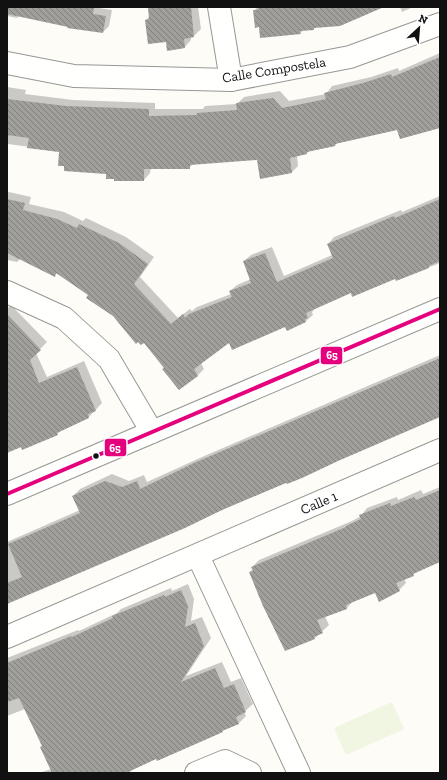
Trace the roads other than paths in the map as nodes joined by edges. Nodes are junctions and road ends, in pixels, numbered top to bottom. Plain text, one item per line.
1 (219, 7) edge
2 (440, 24) edge
3 (7, 63) edge
4 (230, 80) junction
5 (7, 292) edge
6 (440, 309) edge
7 (152, 432) junction
8 (440, 450) edge
9 (7, 494) edge
10 (198, 556) junction
11 (7, 637) edge
12 (196, 773) edge
13 (250, 773) edge
14 (299, 773) edge

1 - 4 street
2 - 4 street, Calle Compostela
3 - 4 street, Calle Compostela
5 - 7 street
6 - 7 street
7 - 9 street
8 - 10 street, Calle 1
10 - 11 street, Calle 1
10 - 14 street
12 - 13 street

